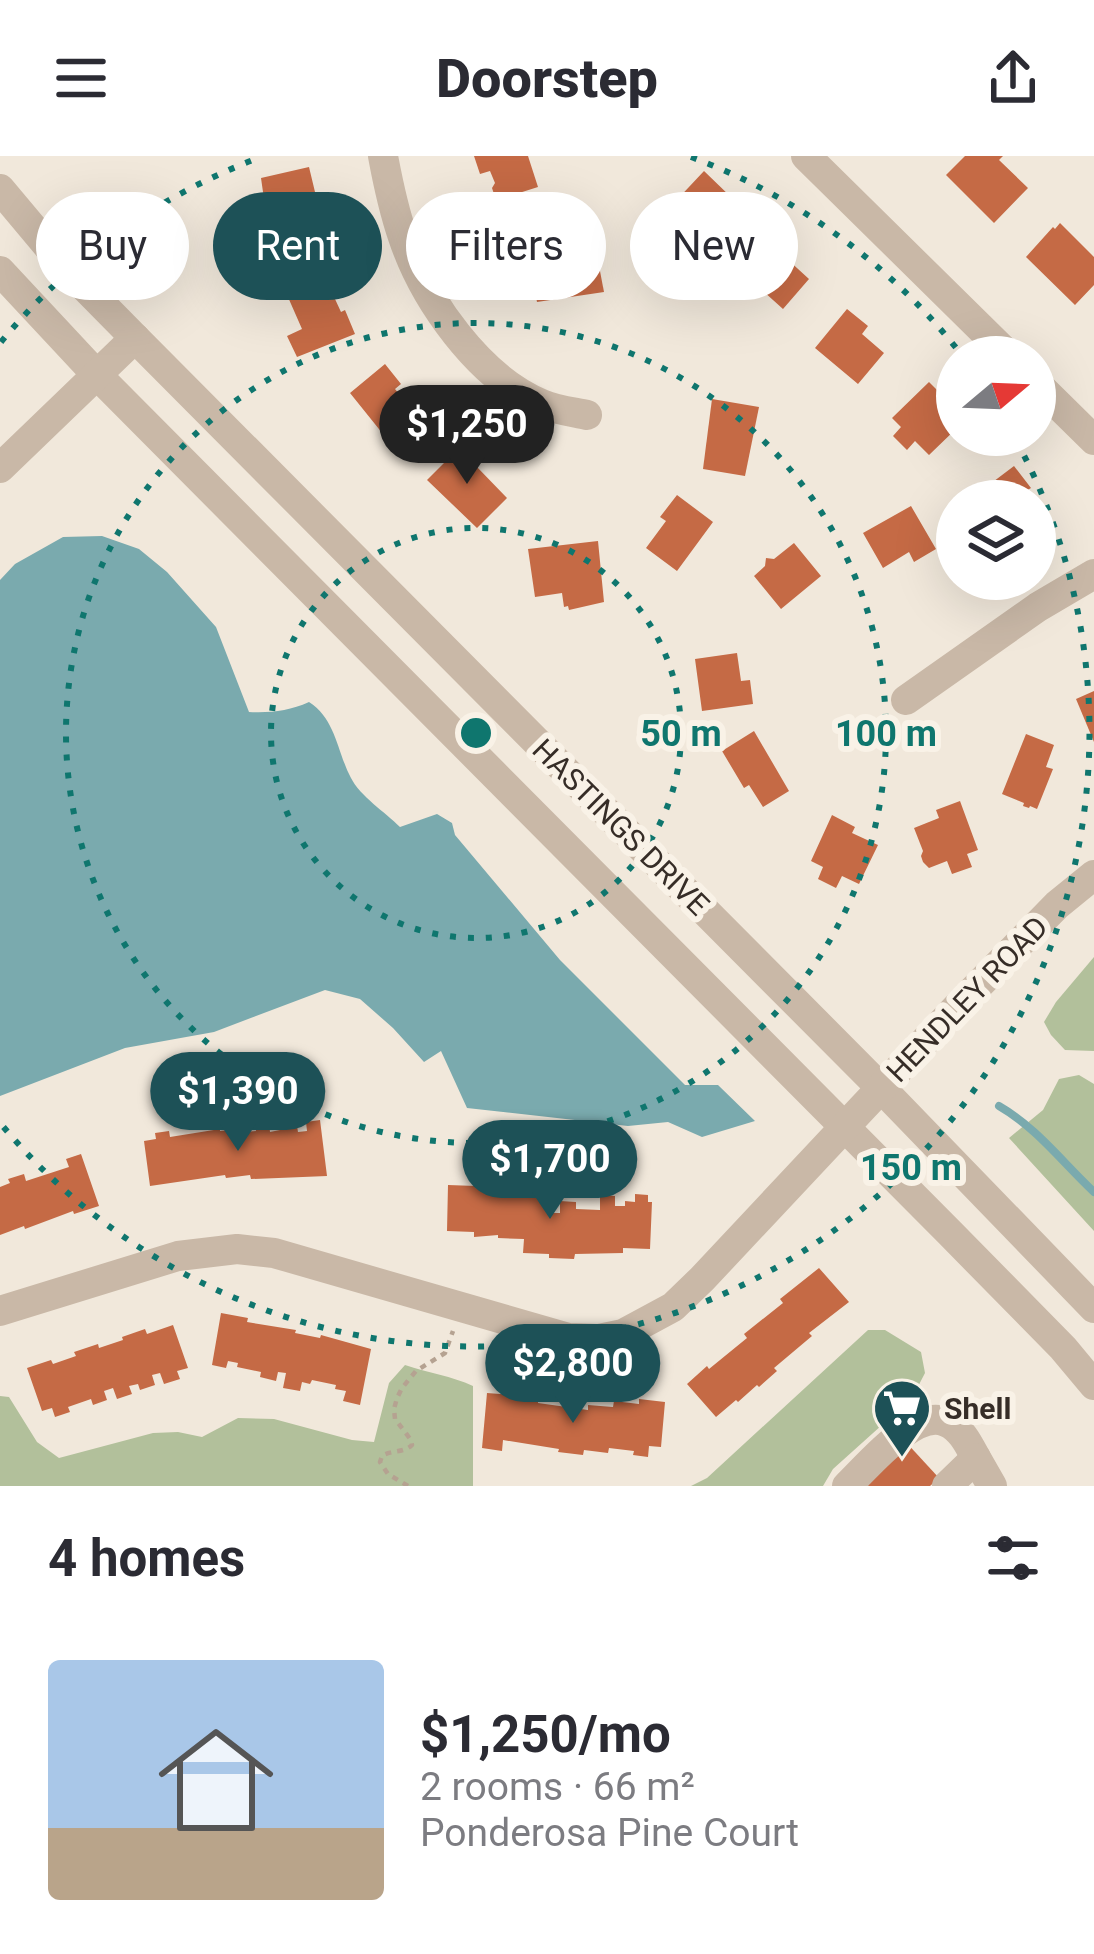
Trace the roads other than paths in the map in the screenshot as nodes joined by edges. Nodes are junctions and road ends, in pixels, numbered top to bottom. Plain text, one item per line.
1 (383, 156) edge
2 (806, 156) edge
3 (0, 189) edge
4 (0, 271) edge
5 (989, 336) edge
6 (134, 338) junction
7 (97, 375) junction
8 (1056, 403) edge
9 (587, 415) dead end
10 (1094, 440) edge
11 (0, 468) edge
12 (1094, 574) edge
13 (906, 700) dead end
14 (1094, 875) edge
15 (881, 1088) junction
16 (845, 1128) junction
17 (1094, 1307) edge
18 (0, 1311) edge
19 (1094, 1385) edge
20 (976, 1458) junction
21 (848, 1486) edge
22 (947, 1486) edge
23 (992, 1486) edge

1 - 9 street
2 - 5 street
3 - 6 street, HASTINGS DRIVE
4 - 7 street, HASTINGS DRIVE
6 - 7 street
6 - 15 street, HASTINGS DRIVE
7 - 11 street
7 - 16 street, HASTINGS DRIVE
8 - 10 street
12 - 13 street
14 - 15 street, HENDLEY ROAD
15 - 16 street, HENDLEY ROAD
15 - 17 street, HASTINGS DRIVE
16 - 18 street, HENDLEY ROAD
16 - 19 street, HASTINGS DRIVE
20 - 21 street
20 - 22 street
20 - 23 street

